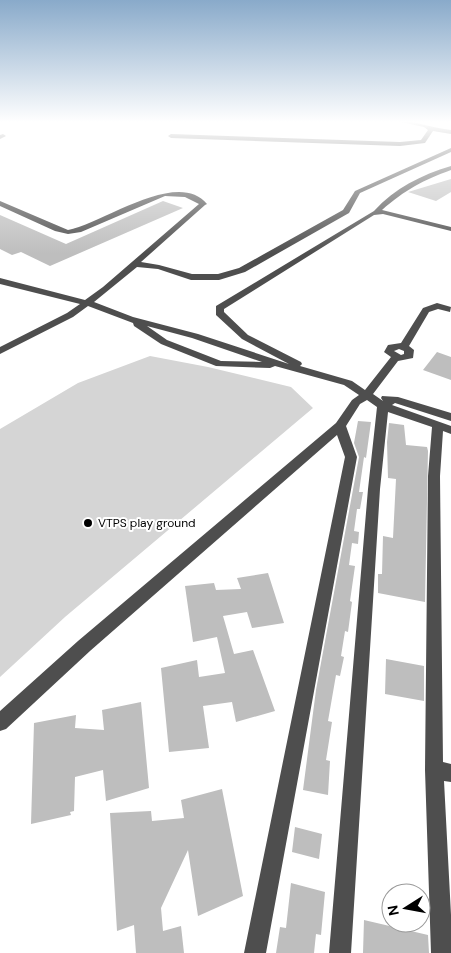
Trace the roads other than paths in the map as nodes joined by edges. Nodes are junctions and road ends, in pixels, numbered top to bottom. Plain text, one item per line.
1 (416, 165) edge
2 (450, 169) edge
3 (0, 203) edge
4 (377, 211) junction
5 (451, 229) edge
6 (136, 264) junction
7 (0, 281) edge
8 (86, 303) junction
9 (450, 309) edge
10 (130, 319) junction
11 (0, 351) edge
12 (285, 366) junction
13 (315, 373) junction
14 (366, 396) junction
15 (388, 402) junction
16 (447, 424) edge
17 (340, 426) junction
18 (0, 723) edge
19 (443, 771) edge
20 (256, 953) edge
21 (340, 953) edge
22 (442, 953) edge

1 - 6 street
2 - 4 street
3 - 6 street
4 - 5 street
4 - 13 street
6 - 8 street
7 - 8 street
8 - 10 street
8 - 11 street
9 - 14 street
10 - 12 street
10 - 12 street
12 - 13 street
13 - 14 street
14 - 15 street
14 - 17 street
15 - 16 street
15 - 21 street
16 - 19 street
17 - 18 street
17 - 20 street
19 - 22 street

